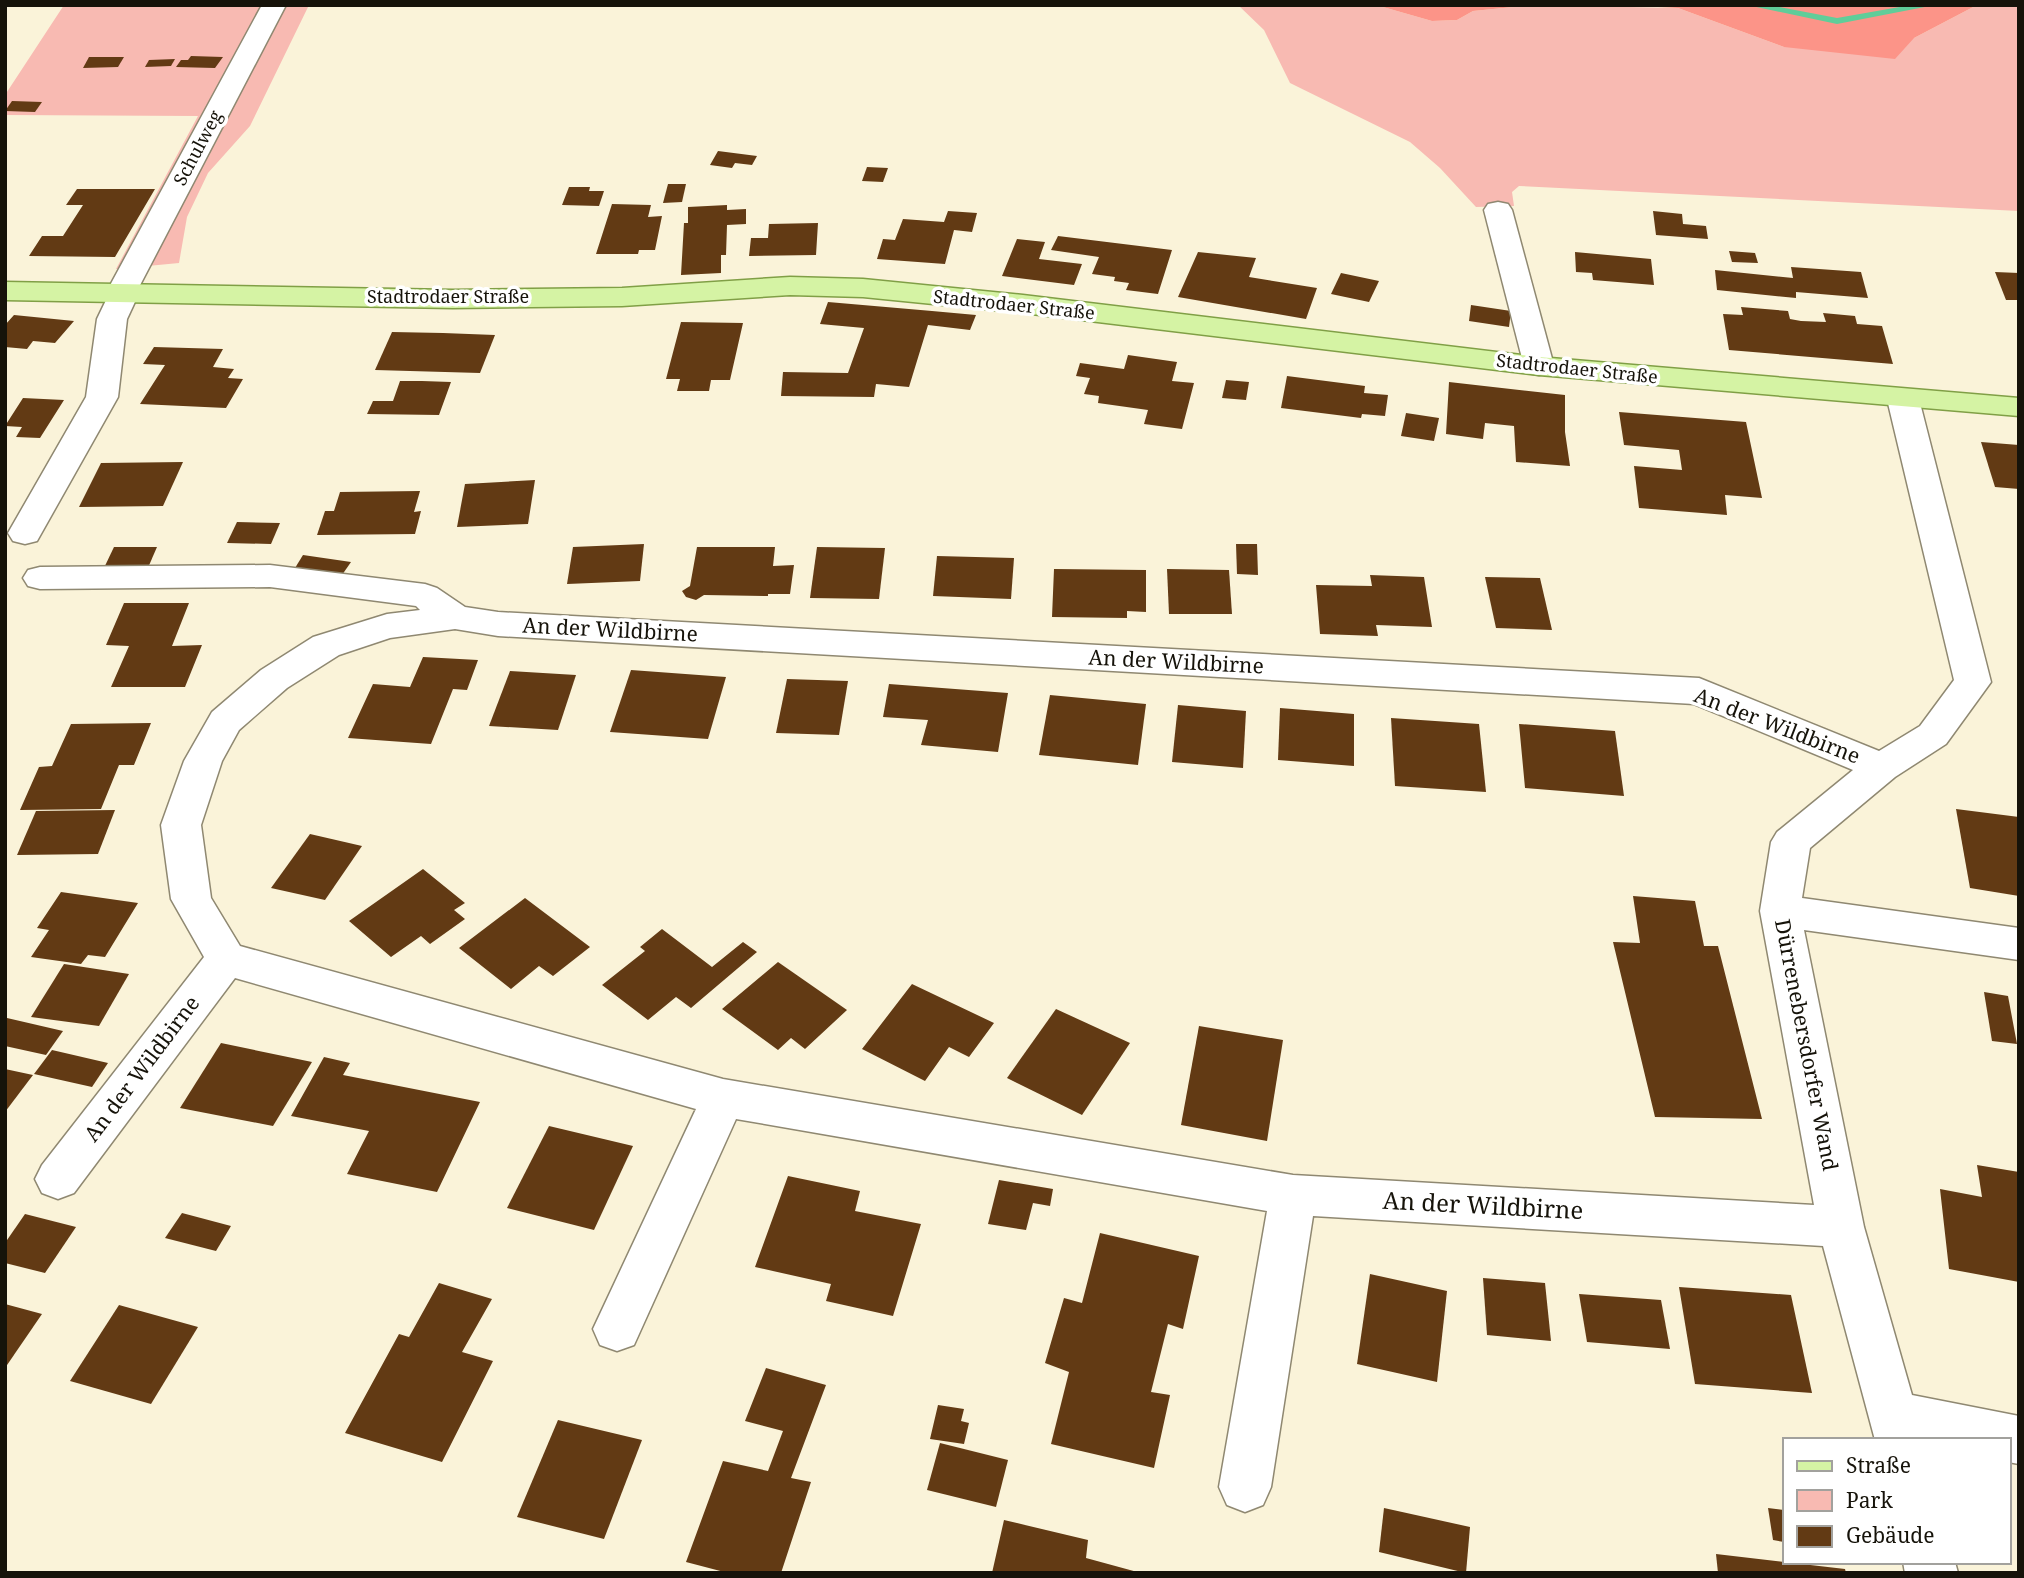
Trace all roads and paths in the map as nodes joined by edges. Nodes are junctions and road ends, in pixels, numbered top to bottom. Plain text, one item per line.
1 (274, 5) edge
2 (1498, 210) dead end
3 (5, 291) edge
4 (123, 291) junction
5 (1539, 366) junction
6 (1903, 399) junction
7 (2019, 407) edge
8 (25, 533) dead end
9 (40, 578) dead end
10 (456, 617) junction
11 (1882, 767) junction
12 (1780, 911) junction
13 (2019, 944) edge
14 (226, 959) junction
15 (723, 1098) junction
16 (58, 1179) dead end
17 (1293, 1195) junction
18 (1841, 1227) junction
19 (617, 1329) dead end
20 (1897, 1427) edge
21 (2000, 1438) edge
22 (1245, 1488) dead end

1 - 4 street, Schulweg
2 - 5 street
3 - 4 main road, Stadtrodaer Straße
4 - 5 main road, Stadtrodaer Straße
4 - 8 street, Schulweg
5 - 6 main road, Stadtrodaer Straße
6 - 7 main road, Stadtrodaer Straße
6 - 11 street, Dürrenebersdorfer Wand
9 - 10 street, An der Wildbirne
10 - 11 street, An der Wildbirne
10 - 14 street, An der Wildbirne
11 - 12 street, Dürrenebersdorfer Wand
12 - 13 street
12 - 18 street, Dürrenebersdorfer Wand
14 - 15 street, An der Wildbirne
14 - 16 street, An der Wildbirne
15 - 17 street, An der Wildbirne
15 - 19 street
17 - 18 street, An der Wildbirne
17 - 22 street
18 - 20 street, Dürrenebersdorfer Wand
20 - 21 street

